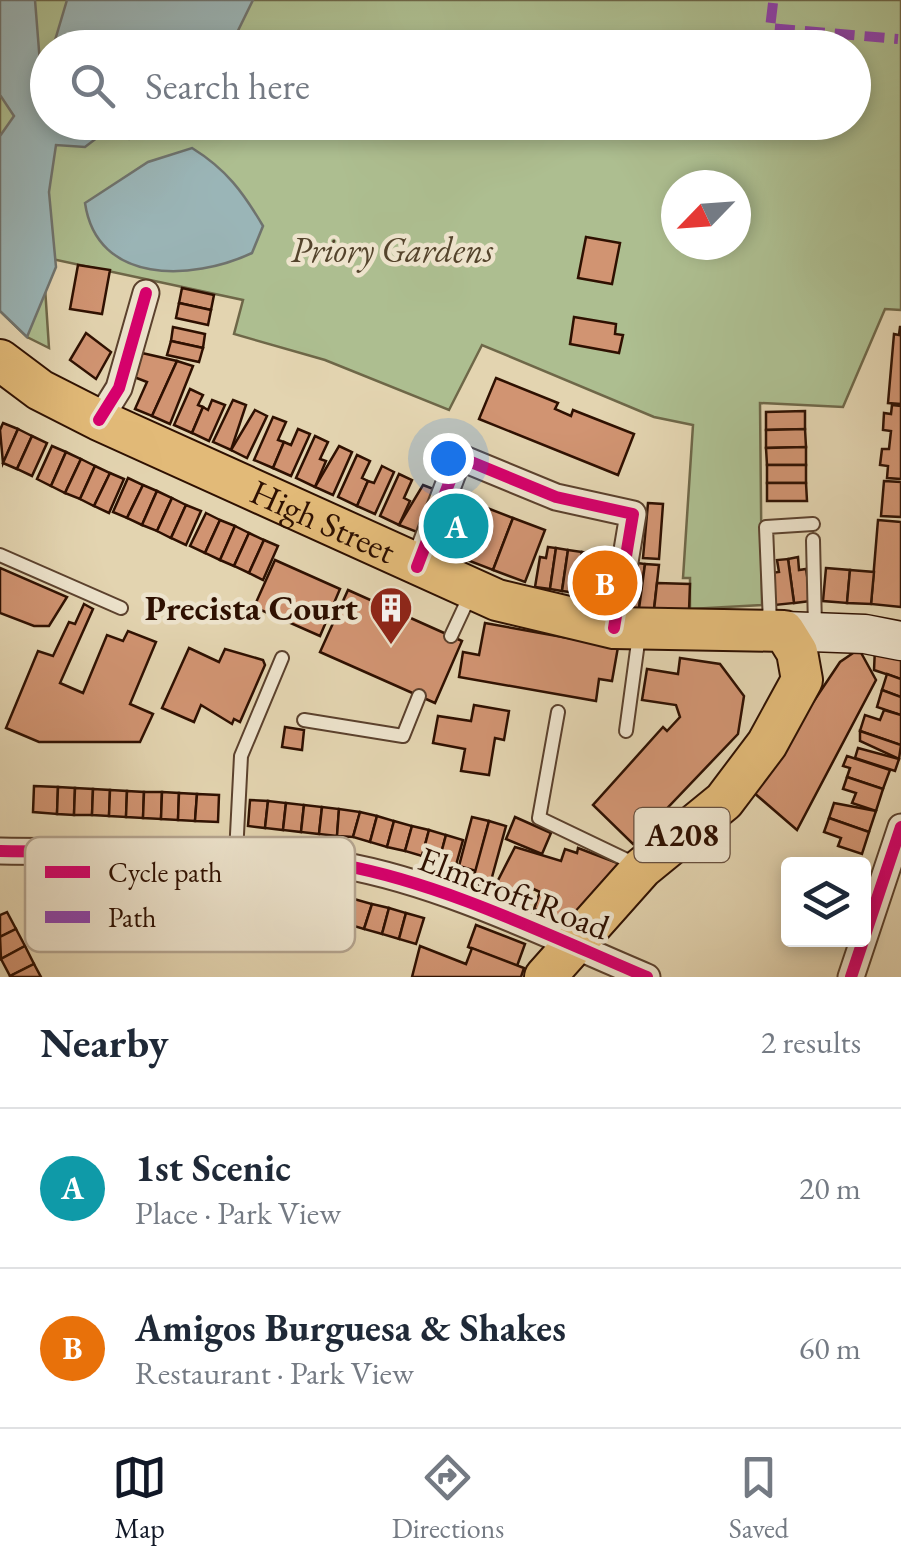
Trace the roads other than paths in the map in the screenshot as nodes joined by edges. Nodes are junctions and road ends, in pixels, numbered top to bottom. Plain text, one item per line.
1 (146, 293) dead end
2 (0, 360) edge
3 (99, 420) junction
4 (813, 524) dead end
5 (813, 540) dead end
6 (0, 555) edge
7 (416, 567) junction
8 (472, 591) junction
9 (120, 608) dead end
10 (627, 628) junction
11 (790, 631) junction
12 (451, 636) dead end
13 (883, 638) edge
14 (282, 658) dead end
15 (802, 680) junction
16 (419, 696) dead end
17 (558, 712) dead end
18 (304, 720) dead end
19 (626, 731) dead end
20 (901, 827) edge
21 (237, 837) edge
22 (0, 851) edge
23 (25, 852) edge
24 (642, 868) junction
25 (355, 869) edge
26 (570, 945) junction
27 (545, 977) edge
28 (648, 977) edge
29 (852, 977) edge

1 - 3 street
2 - 3 main road, High Street
3 - 7 main road, High Street
4 - 11 lane
5 - 11 lane
6 - 9 lane
7 - 8 main road, High Street
7 - 10 street
8 - 10 main road, High Street
8 - 12 lane
10 - 11 main road, High Street
10 - 19 lane
11 - 13 street, High Street
11 - 15 main road
13 - 15 street
14 - 21 lane
15 - 24 main road, A208
16 - 18 lane
17 - 24 lane
20 - 29 street
22 - 23 street, Elmcroft Road
24 - 26 main road, A208
25 - 26 street, Elmcroft Road
26 - 27 main road, A208
26 - 28 street, Elmcroft Road

